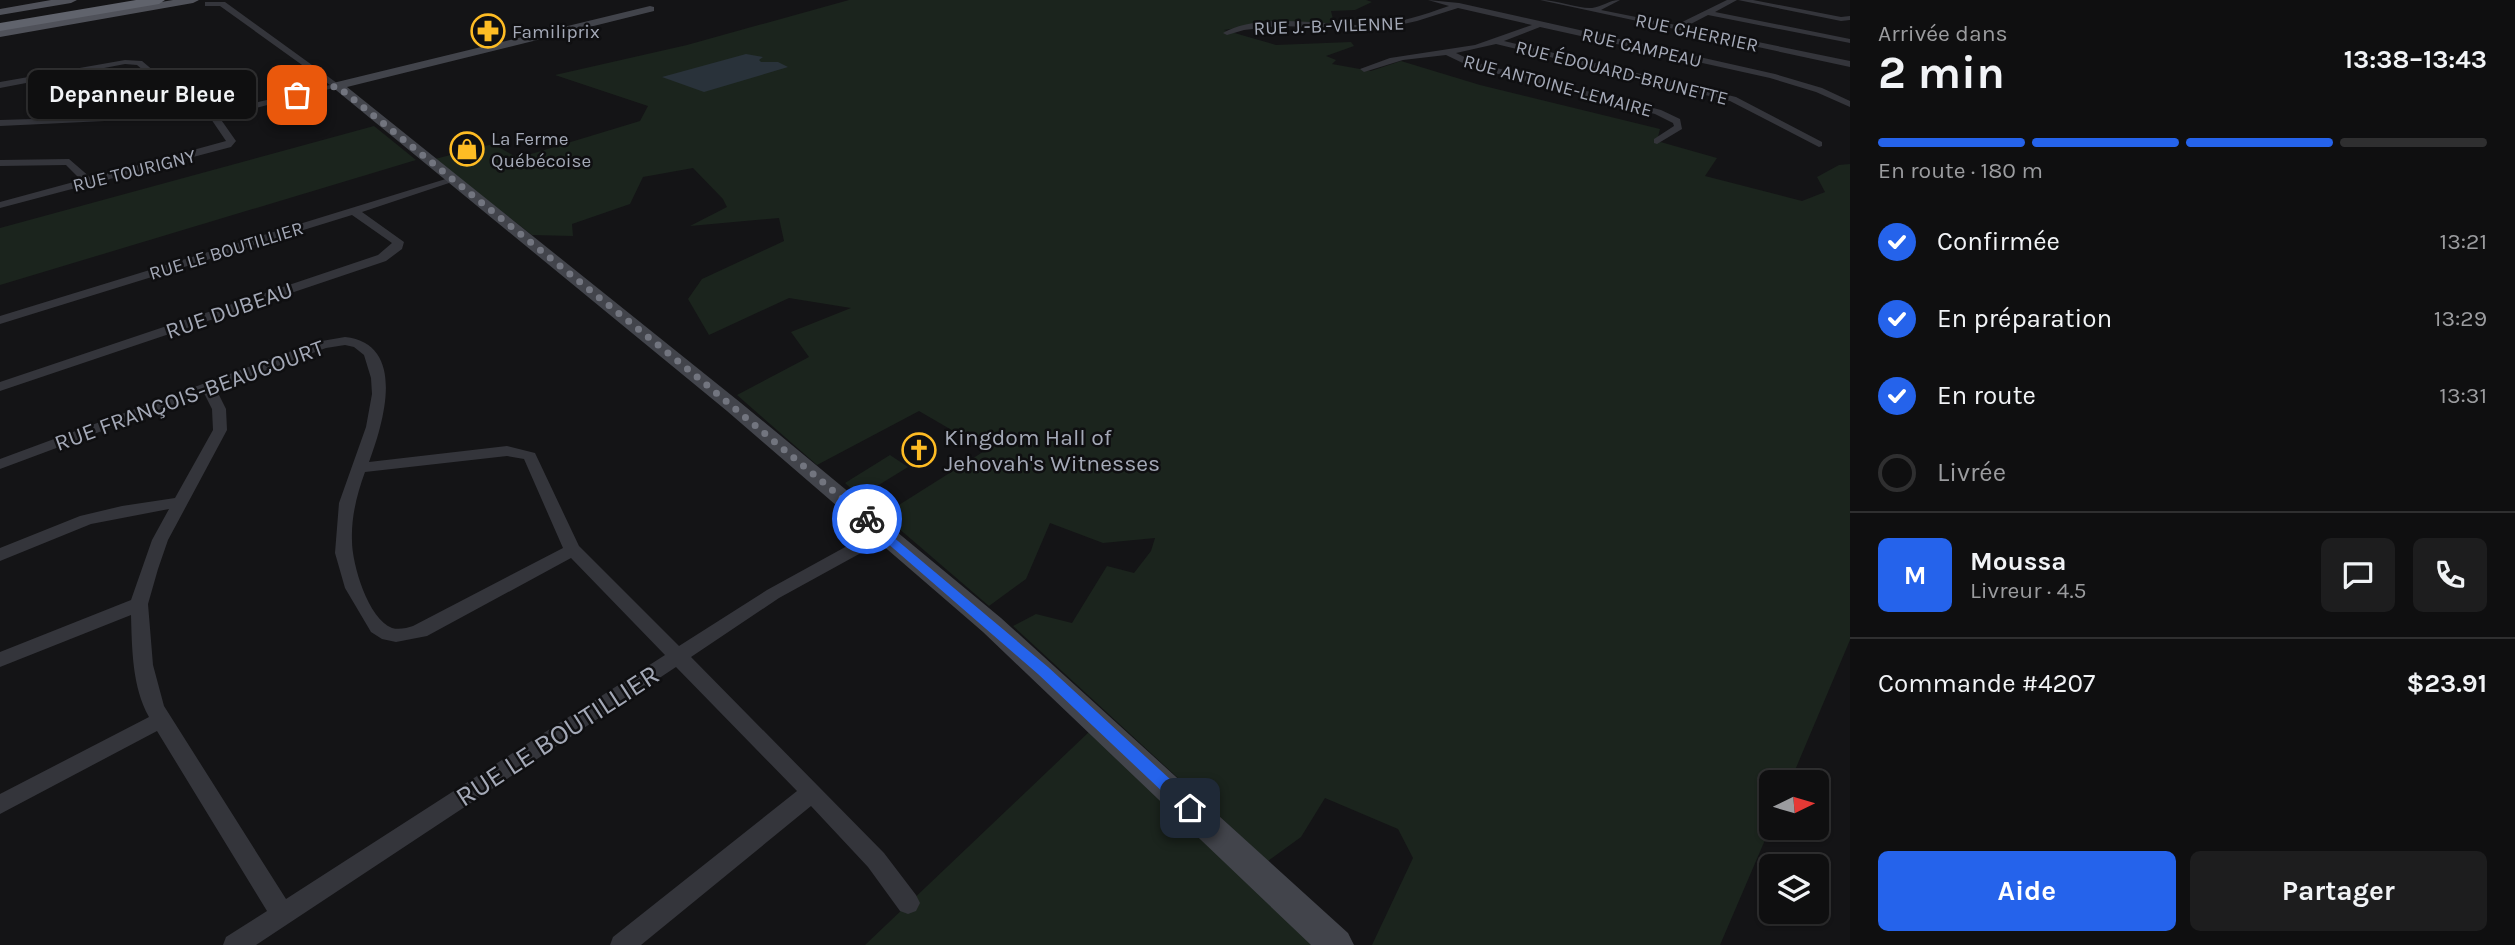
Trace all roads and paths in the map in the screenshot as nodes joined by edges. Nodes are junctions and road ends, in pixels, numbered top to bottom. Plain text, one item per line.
1 (71, 0) edge
2 (86, 0) edge
3 (108, 0) edge
4 (159, 0) edge
5 (193, 0) edge
6 (211, 0) edge
7 (1432, 0) edge
8 (1471, 0) edge
9 (1544, 0) edge
10 (1616, 0) edge
11 (1733, 0) edge
12 (1742, 0) edge
13 (616, 4) dead end
14 (1457, 5) junction
15 (633, 6) edge
16 (650, 9) dead end
17 (228, 10) dead end
18 (1594, 10) junction
19 (1708, 13) junction
20 (0, 14) edge
21 (110, 14) junction
22 (1850, 17) edge
23 (1540, 24) junction
24 (0, 27) edge
25 (1677, 28) junction
26 (0, 33) edge
27 (1227, 33) dead end
28 (1850, 41) edge
29 (1499, 42) junction
30 (1447, 52) junction
31 (1850, 65) edge
32 (1364, 69) dead end
33 (0, 85) edge
34 (337, 86) junction
35 (1850, 93) edge
36 (1829, 94) junction
37 (1850, 104) edge
38 (208, 114) junction
39 (34, 122) junction
40 (0, 123) edge
41 (1657, 141) dead end
42 (1819, 144) dead end
43 (0, 163) edge
44 (453, 180) junction
45 (89, 182) junction
46 (0, 205) edge
47 (354, 211) junction
48 (0, 320) edge
49 (0, 387) edge
50 (208, 387) junction
51 (0, 464) edge
52 (359, 468) junction
53 (181, 502) junction
54 (884, 533) junction
55 (573, 550) junction
56 (0, 555) edge
57 (139, 604) junction
58 (679, 657) junction
59 (0, 660) edge
60 (160, 720) junction
61 (812, 792) junction
62 (0, 805) edge
63 (908, 904) dead end
64 (282, 914) junction
65 (235, 945) edge
66 (622, 945) edge
67 (1336, 945) edge

1 - 20 main road
2 - 20 highway
3 - 20 highway
4 - 24 highway
5 - 21 main road
6 - 21 main road
7 - 14 street, RUE CAMPEAU
8 - 14 street, RUE J.-B.-VILENNE
9 - 18 street, RUE CHERRIER
10 - 18 street
11 - 19 street
12 - 22 street
13 - 15 main road
14 - 23 street, RUE CAMPEAU
14 - 27 street, RUE J.-B.-VILENNE
15 - 16 main road
15 - 34 main road
17 - 34 street
18 - 25 street, RUE CHERRIER
19 - 25 street
19 - 28 street
21 - 26 main road
23 - 29 street
23 - 36 street, RUE CAMPEAU
25 - 31 street, RUE CHERRIER
29 - 30 street
29 - 42 street, RUE ÉDOUARD-BRUNETTE
30 - 32 street
30 - 41 street, RUE ANTOINE-LEMAIRE
33 - 39 street
34 - 38 street
34 - 44 main road
35 - 36 street
36 - 37 street, RUE CAMPEAU
38 - 39 street
38 - 45 street, RUE TOURIGNY
39 - 40 street
43 - 45 street
44 - 47 street, RUE LE BOUTILLIER
44 - 54 main road
45 - 46 street, RUE TOURIGNY
47 - 48 street, RUE LE BOUTILLIER
47 - 49 street, RUE DUBEAU
50 - 51 street, RUE FRANÇOIS-BEAUCOURT
50 - 52 street, RUE FRANÇOIS-BEAUCOURT
50 - 53 street
52 - 55 street
52 - 55 street, RUE FRANÇOIS-BEAUCOURT
53 - 56 street
53 - 57 street
54 - 58 street, RUE LE BOUTILLIER
54 - 67 main road
55 - 58 street
57 - 59 street
57 - 60 street
58 - 61 street
58 - 64 street, RUE LE BOUTILLIER
60 - 62 street
60 - 64 street
61 - 63 street
61 - 66 street
64 - 65 street, RUE LE BOUTILLIER

